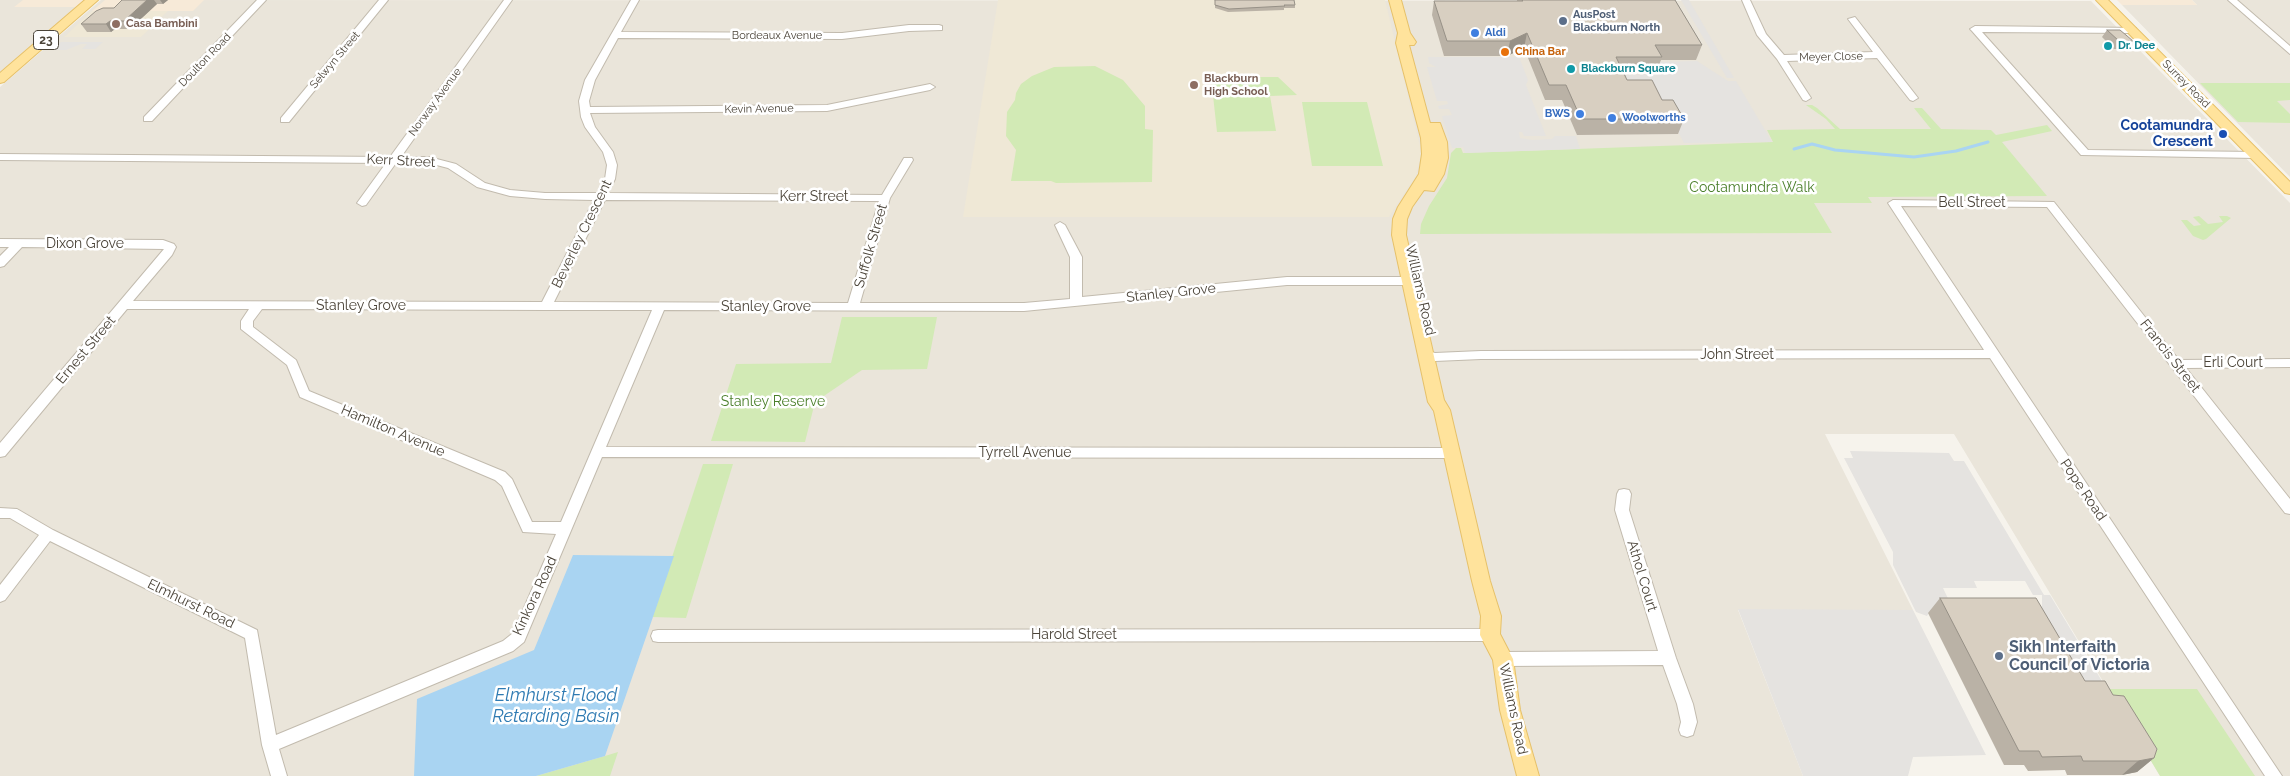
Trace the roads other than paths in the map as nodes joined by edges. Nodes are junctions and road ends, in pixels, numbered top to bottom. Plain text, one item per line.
1 (92, 0) edge
2 (262, 0) edge
3 (384, 0) edge
4 (508, 0) edge
5 (635, 0) edge
6 (1396, 0) edge
7 (1746, 0) edge
8 (2102, 0) edge
9 (2232, 0) edge
10 (1852, 19) dead end
11 (939, 28) dead end
12 (2133, 30) junction
13 (1404, 33) joint
14 (615, 35) junction
15 (2290, 51) edge
16 (1880, 56) junction
17 (1781, 58) junction
18 (0, 79) edge
19 (930, 87) dead end
20 (1806, 98) dead end
21 (1913, 98) dead end
22 (1423, 104) joint
23 (585, 110) junction
24 (148, 119) dead end
25 (285, 120) dead end
26 (2256, 155) junction
27 (0, 158) edge
28 (394, 159) junction
29 (908, 160) dead end
30 (2290, 190) edge
31 (602, 196) junction
32 (886, 198) junction
33 (362, 203) dead end
34 (1893, 203) joint
35 (2050, 204) joint
36 (1060, 225) dead end
37 (0, 244) edge
38 (20, 244) junction
39 (170, 247) joint
40 (0, 263) edge
41 (1409, 267) junction
42 (1076, 303) junction
43 (124, 305) junction
44 (258, 306) junction
45 (546, 306) junction
46 (659, 307) junction
47 (854, 307) junction
48 (1992, 354) junction
49 (1432, 360) junction
50 (2290, 363) edge
51 (2177, 364) junction
52 (0, 452) edge
53 (599, 452) junction
54 (1451, 453) junction
55 (1624, 494) dead end
56 (2290, 509) edge
57 (0, 513) edge
58 (566, 528) junction
59 (48, 534) junction
60 (0, 596) edge
61 (1490, 635) junction
62 (658, 636) dead end
63 (1668, 658) junction
64 (1502, 659) junction
65 (1687, 730) dead end
66 (270, 745) junction
67 (279, 776) edge
68 (1528, 776) edge
69 (2274, 776) edge

1 - 18 main road, 23
2 - 24 street, Doulton Road
3 - 25 street, Selwyn Street
4 - 28 street, Norway Avenue
5 - 14 street
6 - 13 main road, Williams Road
7 - 17 street
8 - 12 main road, Surrey Road
9 - 15 street
10 - 16 street, Meyer Close
11 - 14 street, Bordeaux Avenue
12 - 26 main road, Surrey Road
12 - 26 street
13 - 22 main road, Williams Road
14 - 23 street
16 - 17 street, Meyer Close
16 - 21 street, Meyer Close
17 - 20 street
19 - 23 street, Kevin Avenue
22 - 41 main road, Williams Road
23 - 31 street, Beverley Crescent
26 - 30 main road, Surrey Road
27 - 28 street, Kerr Street
28 - 31 street, Kerr Street
28 - 33 street, Norway Avenue
29 - 32 street, Suffolk Street
31 - 32 street, Kerr Street
31 - 45 street, Beverley Crescent
32 - 47 street, Suffolk Street
34 - 35 street, Bell Street
34 - 48 street, Pope Road
35 - 51 street, Francis Street
36 - 42 street
37 - 38 street, Dixon Grove
38 - 39 street, Dixon Grove
38 - 40 street
39 - 43 street, Ernest Street
41 - 42 street, Stanley Grove
41 - 49 main road, Williams Road
42 - 47 street, Stanley Grove
43 - 44 street, Stanley Grove
43 - 52 street, Ernest Street
44 - 45 street, Stanley Grove
44 - 58 street, Hamilton Avenue
45 - 46 street, Stanley Grove
46 - 47 street, Stanley Grove
46 - 53 street, Kinkora Road
48 - 49 street, John Street
48 - 69 street, Pope Road
49 - 54 main road, Williams Road
50 - 51 street, Erli Court
51 - 56 street, Francis Street
53 - 54 street, Tyrrell Avenue
53 - 58 street, Kinkora Road
54 - 61 main road, Williams Road
55 - 63 street, Athol Court
57 - 59 street, Elmhurst Road
58 - 66 street, Kinkora Road
59 - 60 street
59 - 66 street, Elmhurst Road
61 - 62 street, Harold Street
61 - 64 main road, Williams Road
63 - 64 street
63 - 65 street, Athol Court
64 - 68 main road, Williams Road
66 - 67 street, Elmhurst Road

